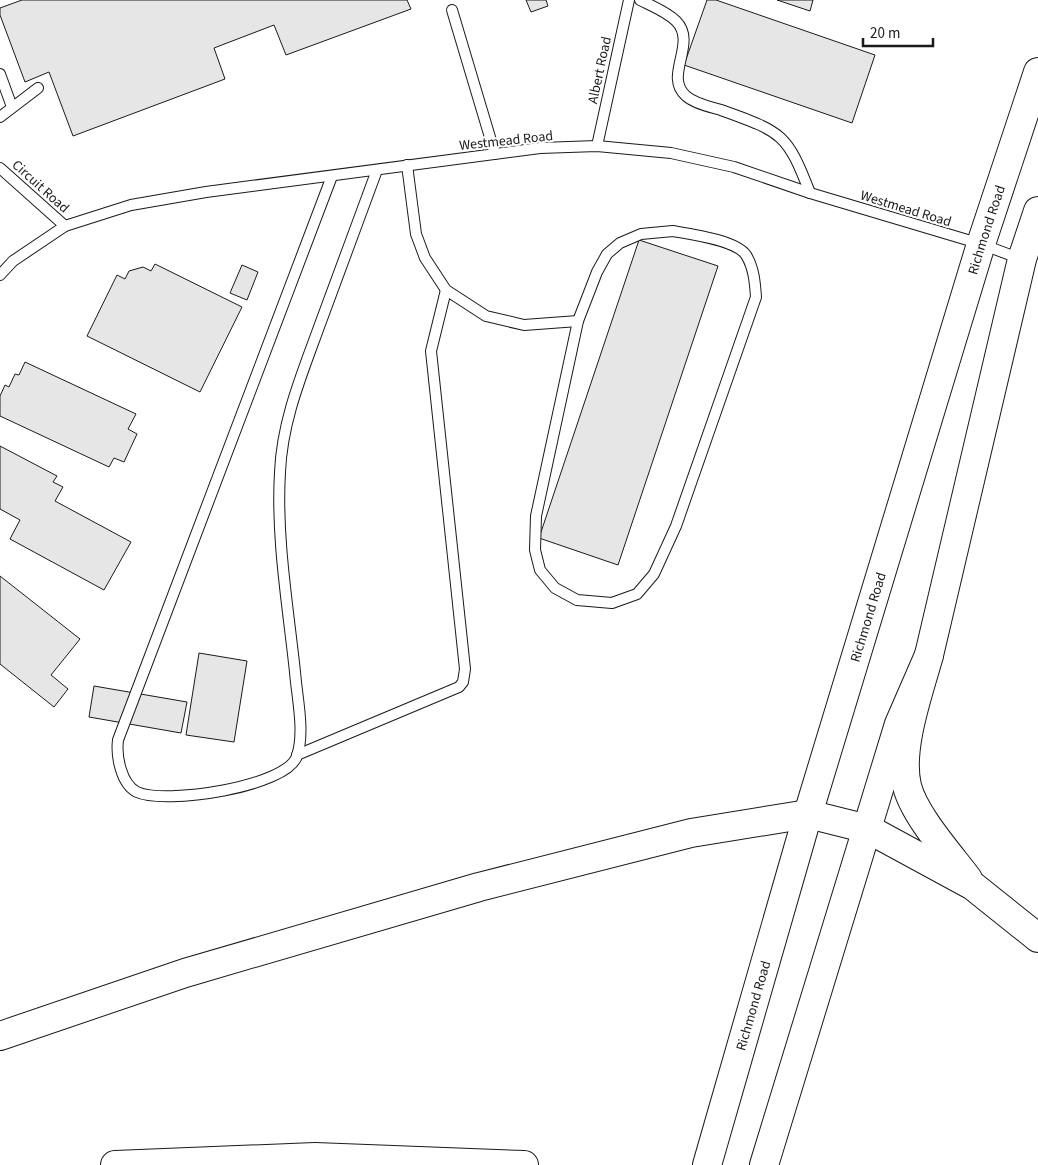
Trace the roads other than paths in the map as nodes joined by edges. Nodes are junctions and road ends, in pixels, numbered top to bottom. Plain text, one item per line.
1 (628, 0) edge
2 (640, 0) edge
3 (452, 10) dead end
4 (1038, 72) edge
5 (0, 74) edge
6 (38, 88) dead end
7 (12, 107) junction
8 (0, 117) edge
9 (597, 146) junction
10 (495, 154) junction
11 (407, 165) junction
12 (0, 168) edge
13 (377, 170) junction
14 (332, 176) junction
15 (810, 194) junction
16 (1038, 211) edge
17 (65, 226) junction
18 (981, 244) junction
19 (1022, 259) junction
20 (0, 275) edge
21 (446, 290) junction
22 (578, 321) junction
23 (929, 655) junction
24 (297, 755) junction
25 (808, 814) junction
26 (868, 829) junction
27 (973, 886) junction
28 (1038, 938) edge
29 (0, 1036) edge
30 (116, 1165) edge
31 (524, 1165) edge
32 (707, 1165) edge
33 (764, 1165) edge

1 - 9 lane, Albert Road
2 - 15 lane
3 - 10 lane
4 - 18 highway, Richmond Road
5 - 7 lane
6 - 7 lane
7 - 8 lane
9 - 10 lane, Westmead Road
9 - 15 lane, Westmead Road
10 - 11 lane, Westmead Road
11 - 13 lane, Westmead Road
11 - 21 lane
12 - 17 lane, Circuit Road
13 - 14 lane, Westmead Road
13 - 24 lane
14 - 17 lane, Westmead Road
14 - 24 lane
15 - 18 lane, Westmead Road
16 - 19 highway
17 - 20 lane, Westmead Road
18 - 19 lane, Westmead Road
18 - 25 highway, Richmond Road
19 - 23 highway
21 - 22 lane
21 - 24 lane
22 - 22 lane
23 - 26 highway
23 - 27 highway
25 - 26 highway
25 - 29 highway
25 - 32 highway, Richmond Road
26 - 27 highway
26 - 33 highway
27 - 28 highway
30 - 31 highway

